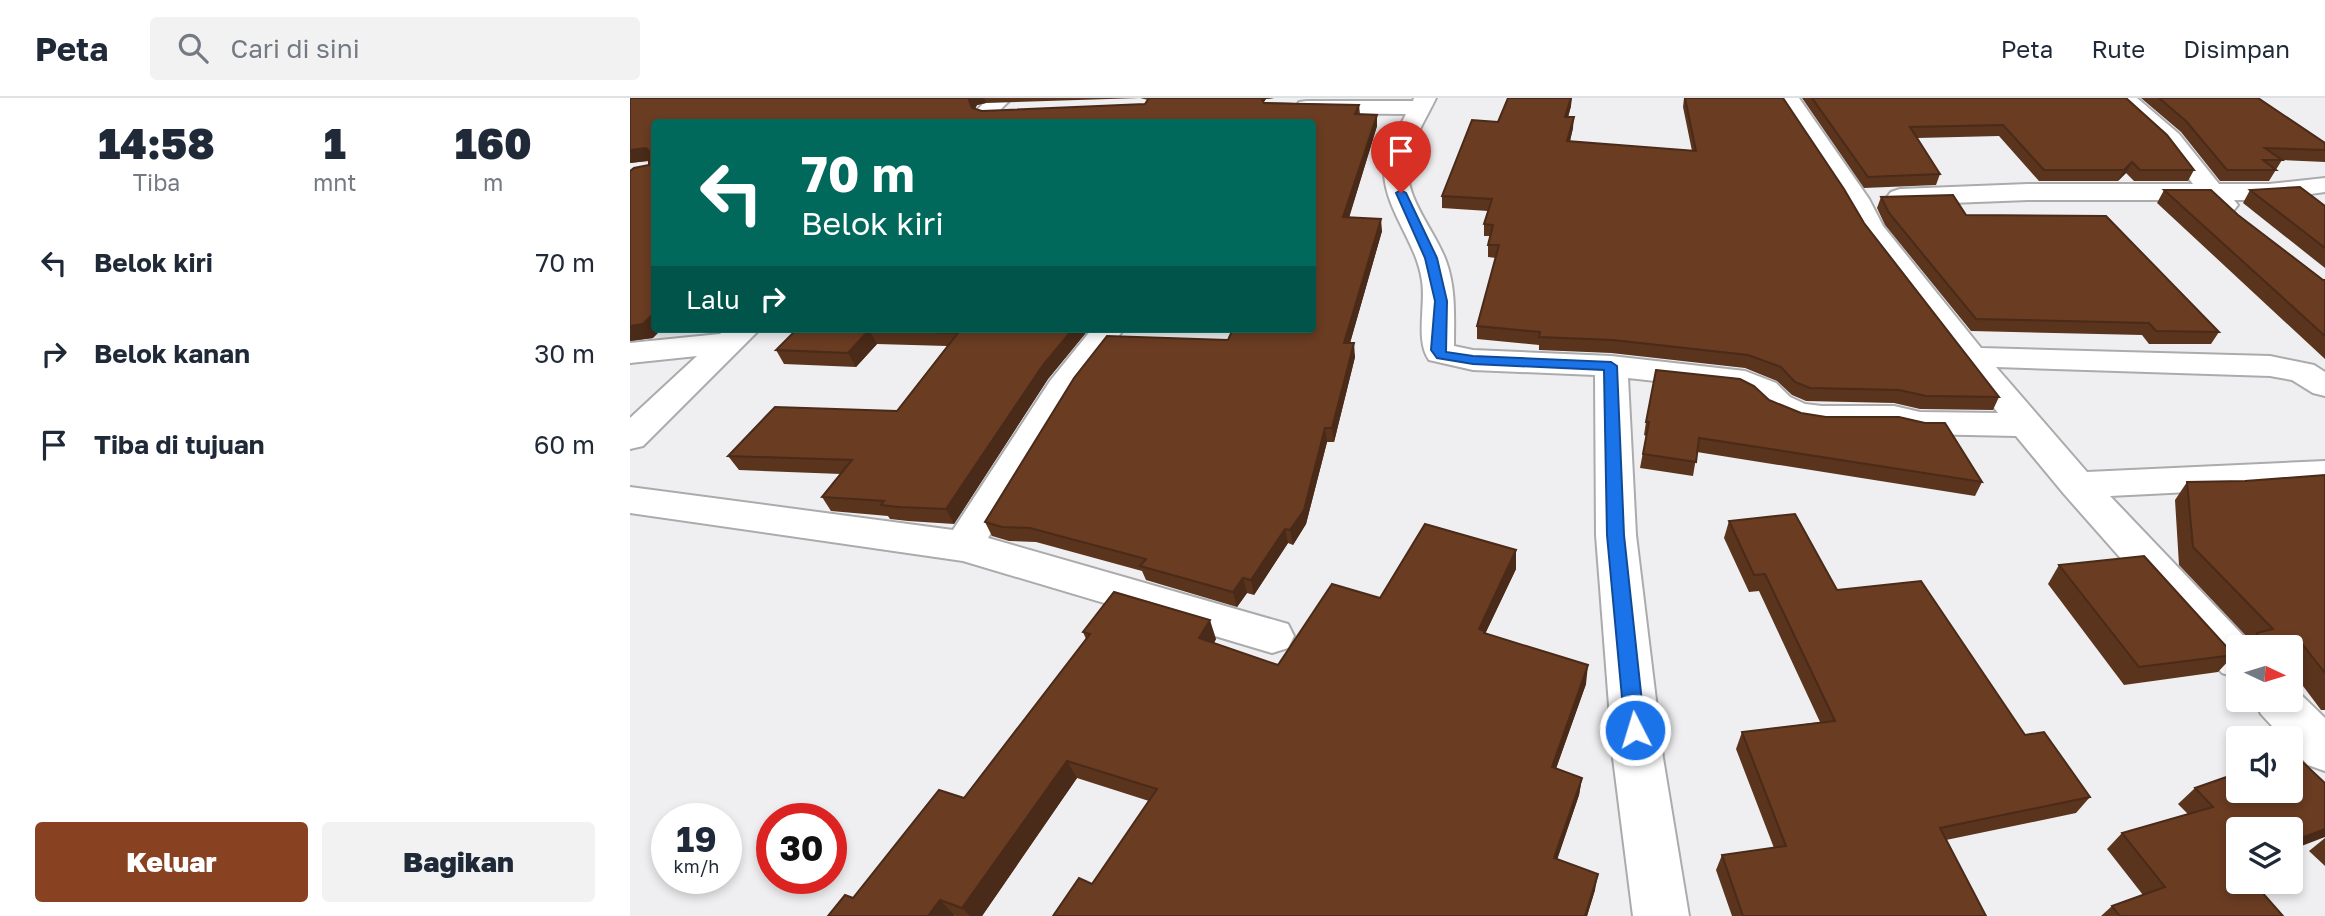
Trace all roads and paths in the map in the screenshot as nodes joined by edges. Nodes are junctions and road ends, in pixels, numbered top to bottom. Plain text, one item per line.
1 (1788, 98) edge
2 (2124, 98) edge
3 (1423, 103) edge
4 (1287, 107) edge
5 (2325, 185) edge
6 (2213, 193) junction
7 (1856, 199) junction
8 (2241, 220) edge
9 (1105, 333) edge
10 (736, 336) edge
11 (630, 353) edge
12 (1971, 356) junction
13 (1611, 366) junction
14 (2325, 386) edge
15 (2026, 425) junction
16 (630, 438) edge
17 (2325, 473) edge
18 (2077, 485) junction
19 (630, 499) edge
20 (963, 546) junction
21 (1272, 636) dead end
22 (2226, 647) edge
23 (2289, 712) edge
24 (2325, 750) edge
25 (1661, 916) edge

1 - 7 street
2 - 6 street
3 - 4 street
3 - 13 street
5 - 6 street
6 - 7 street
6 - 8 street
7 - 12 street
9 - 20 street
10 - 11 street
10 - 16 street
12 - 14 street
12 - 15 street
13 - 15 street
13 - 25 street
15 - 18 street
17 - 18 street
18 - 22 street
19 - 20 street
20 - 21 street
23 - 24 street

